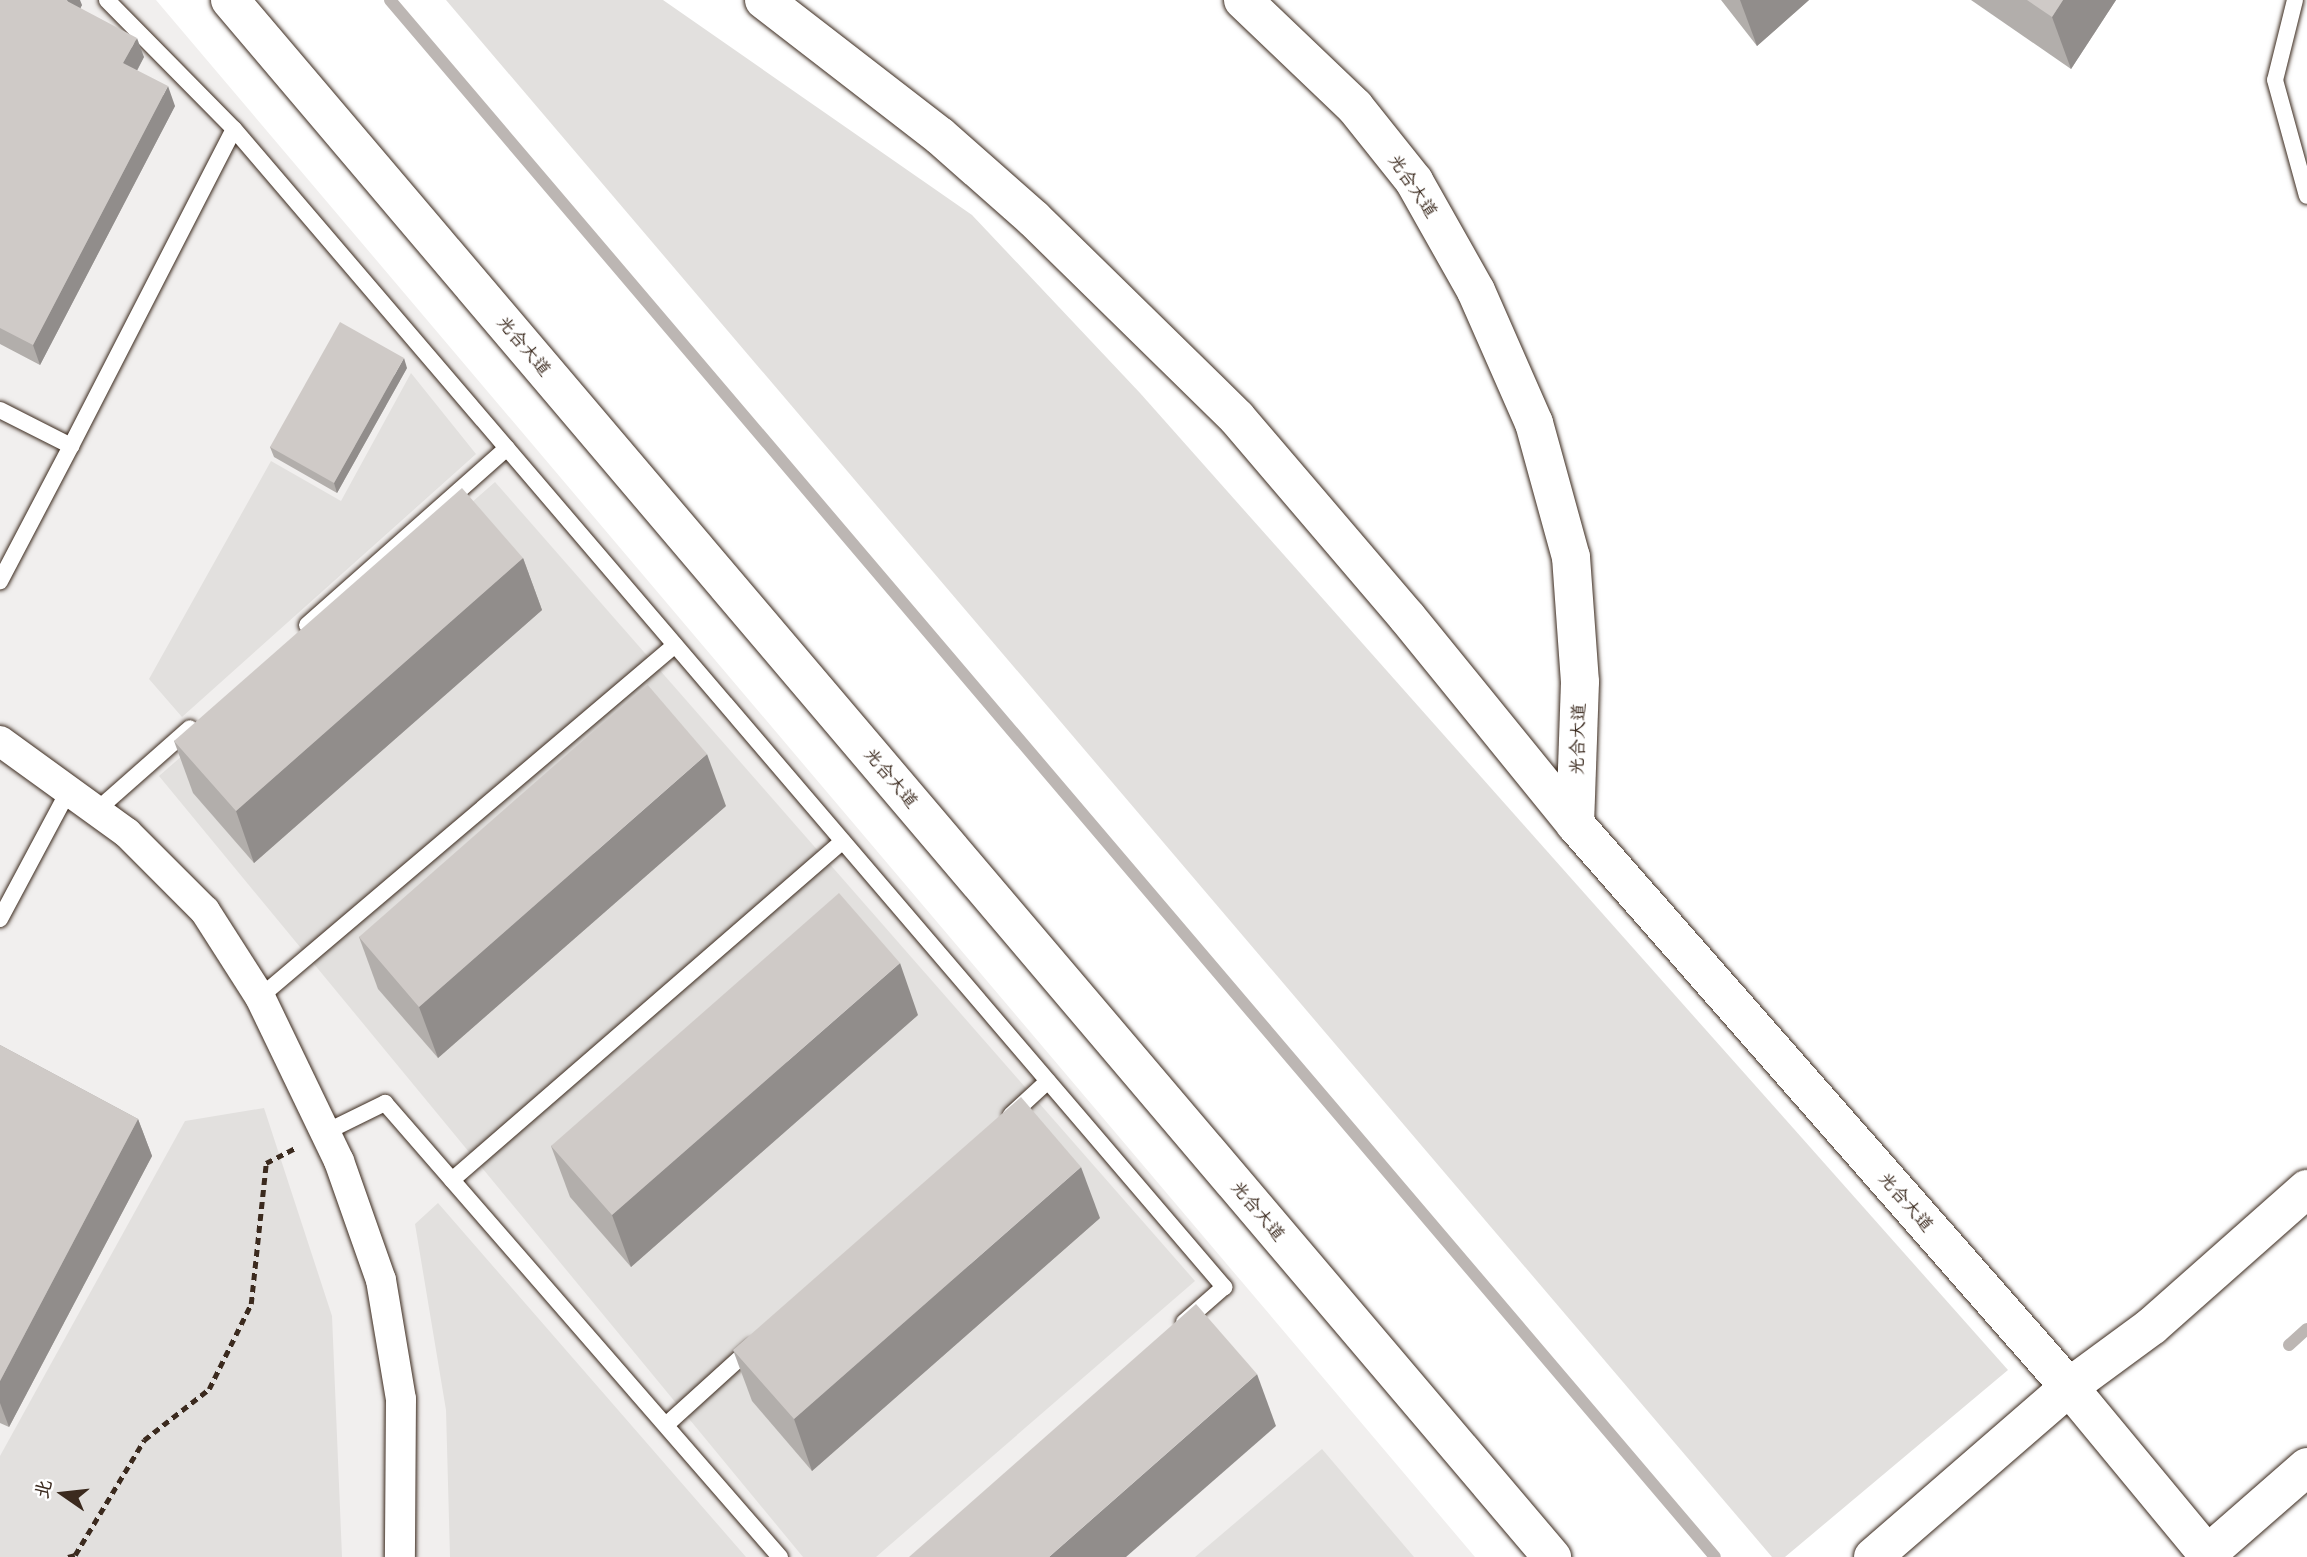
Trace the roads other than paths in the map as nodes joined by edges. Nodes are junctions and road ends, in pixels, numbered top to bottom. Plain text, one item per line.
1 (107, 0) edge
2 (230, 0) edge
3 (764, 0) edge
4 (1243, 0) edge
5 (2295, 0) edge
6 (234, 129) junction
7 (2307, 196) edge
8 (0, 410) edge
9 (71, 446) junction
10 (507, 448) junction
11 (0, 582) edge
12 (291, 639) edge
13 (675, 645) junction
14 (199, 720) edge
15 (0, 741) edge
16 (69, 790) junction
17 (96, 811) junction
18 (1575, 824) junction
19 (843, 841) junction
20 (0, 919) edge
21 (260, 997) junction
22 (1048, 1081) junction
23 (996, 1128) edge
24 (326, 1132) junction
25 (452, 1180) junction
26 (2307, 1189) edge
27 (769, 1332) edge
28 (1172, 1332) edge
29 (2069, 1387) junction
30 (666, 1425) junction
31 (2307, 1468) edge
32 (2205, 1556) edge
33 (400, 1557) edge
34 (780, 1557) edge
35 (1552, 1557) edge
36 (1872, 1557) edge

1 - 6 lane
2 - 35 street, 光合大道
3 - 18 street
4 - 18 street, 光合大道
5 - 7 lane
6 - 9 lane
6 - 10 lane
8 - 9 lane
9 - 11 lane
10 - 12 lane
10 - 13 lane
13 - 19 lane
13 - 21 lane
14 - 17 lane
15 - 16 street
16 - 17 street
16 - 20 lane
17 - 21 street
18 - 29 street, 光合大道
19 - 22 lane
19 - 25 lane
21 - 24 street
22 - 23 lane
22 - 28 lane
24 - 25 lane
24 - 33 street
25 - 30 lane
26 - 29 street
27 - 30 lane
29 - 32 street, 光合大道
29 - 36 street
30 - 34 lane
31 - 32 street

